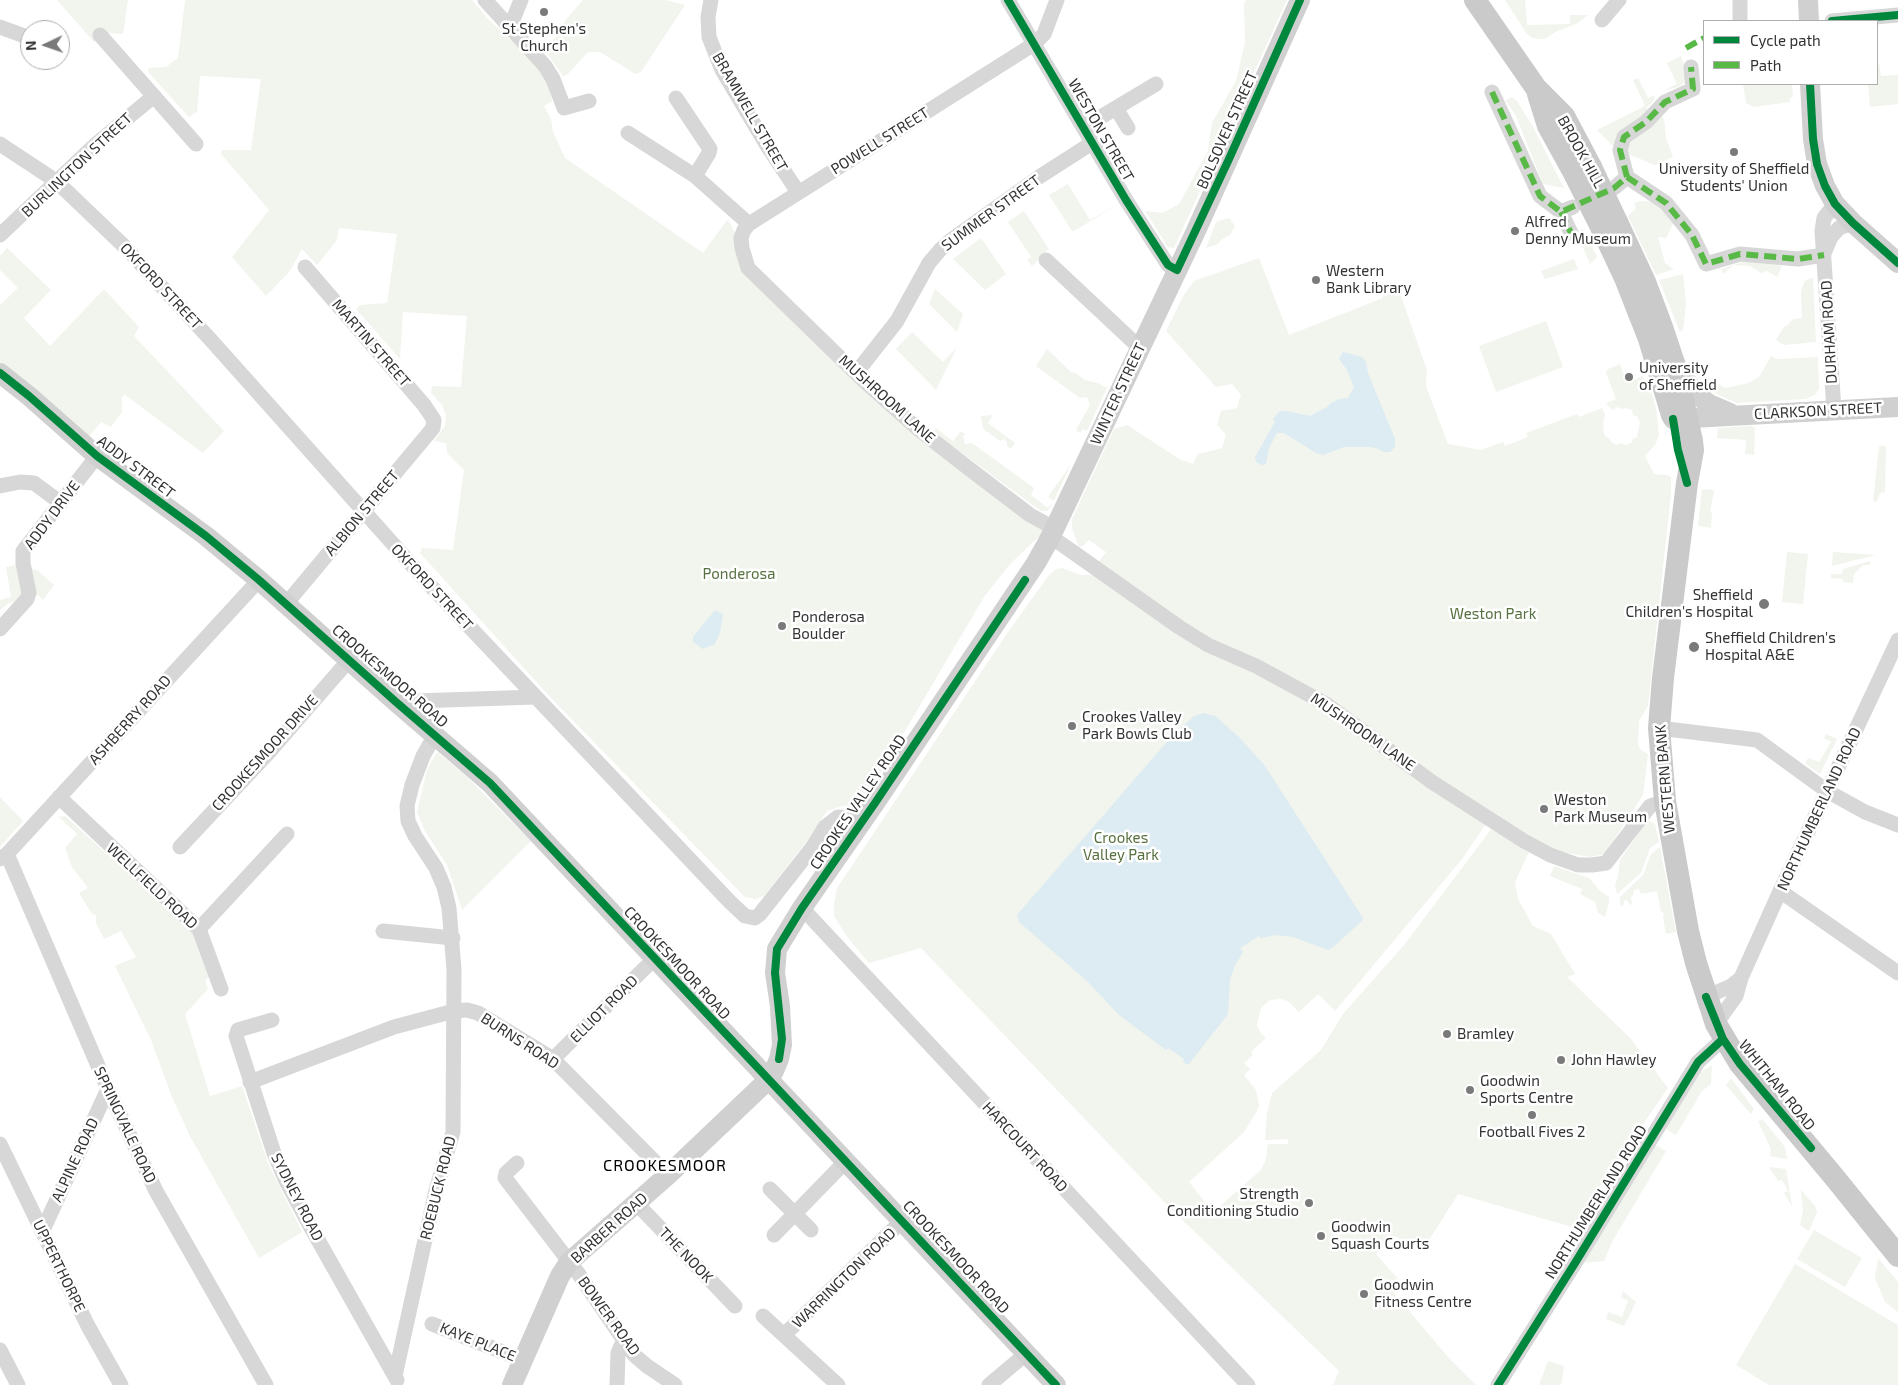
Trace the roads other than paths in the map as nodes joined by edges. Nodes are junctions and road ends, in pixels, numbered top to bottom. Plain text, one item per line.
1 (485, 0) edge
2 (521, 0) edge
3 (711, 0) edge
4 (1008, 0) edge
5 (1057, 0) edge
6 (1300, 0) edge
7 (1475, 0) edge
8 (1619, 0) edge
9 (1740, 0) edge
10 (1808, 0) edge
11 (1898, 15) edge
12 (1602, 20) dead end
13 (1740, 20) edge
14 (1809, 20) edge
15 (1843, 20) edge
16 (0, 27) edge
17 (510, 27) junction
18 (20, 34) edge
19 (100, 35) dead end
20 (1034, 44) junction
21 (1691, 68) dead end
22 (1156, 84) dead end
23 (1810, 85) edge
24 (1492, 92) dead end
25 (154, 96) junction
26 (676, 98) dead end
27 (589, 101) dead end
28 (1116, 108) junction
29 (1084, 127) junction
30 (1128, 128) dead end
31 (628, 133) dead end
32 (1092, 143) junction
33 (0, 144) edge
34 (196, 144) dead end
35 (695, 176) junction
36 (1627, 177) junction
37 (56, 181) junction
38 (1614, 188) dead end
39 (798, 192) junction
40 (1835, 204) junction
41 (1853, 223) junction
42 (749, 224) junction
43 (1609, 225) junction
44 (1571, 233) dead end
45 (0, 235) edge
46 (1824, 255) junction
47 (1046, 260) dead end
48 (1898, 263) edge
49 (305, 268) dead end
50 (1177, 270) junction
51 (1140, 348) junction
52 (1676, 369) junction
53 (0, 373) edge
54 (856, 373) junction
55 (1898, 406) edge
56 (1834, 410) junction
57 (1739, 415) junction
58 (1681, 418) junction
59 (434, 420) joint
60 (97, 456) junction
61 (0, 486) edge
62 (61, 503) junction
63 (364, 511) junction
64 (1055, 528) junction
65 (259, 580) junction
66 (286, 604) junction
67 (0, 629) edge
68 (1898, 640) edge
69 (349, 660) junction
70 (535, 697) junction
71 (416, 701) dead end
72 (1659, 728) junction
73 (435, 735) junction
74 (1827, 791) junction
75 (59, 797) junction
76 (1665, 801) junction
77 (861, 823) junction
78 (1898, 825) edge
79 (287, 834) dead end
80 (180, 847) dead end
81 (4, 856) edge
82 (1780, 891) junction
83 (802, 908) junction
84 (199, 930) junction
85 (382, 931) dead end
86 (453, 938) junction
87 (654, 959) junction
88 (1898, 974) edge
89 (1741, 978) junction
90 (221, 989) dead end
91 (1706, 997) junction
92 (454, 1011) junction
93 (272, 1020) dead end
94 (1720, 1032) junction
95 (553, 1059) junction
96 (768, 1080) junction
97 (250, 1082) junction
98 (108, 1089) junction
99 (0, 1144) edge
100 (846, 1161) junction
101 (517, 1163) dead end
102 (668, 1175) junction
103 (770, 1189) dead end
104 (637, 1204) junction
105 (794, 1213) junction
106 (904, 1220) junction
107 (811, 1230) dead end
108 (42, 1232) junction
109 (774, 1235) dead end
110 (1898, 1256) edge
111 (570, 1262) junction
112 (735, 1306) dead end
113 (763, 1316) dead end
114 (432, 1324) dead end
115 (784, 1336) junction
116 (626, 1342) junction
117 (0, 1350) edge
118 (1027, 1353) junction
119 (523, 1360) junction
120 (397, 1380) edge
121 (18, 1385) edge
122 (121, 1385) edge
123 (266, 1385) edge
124 (512, 1385) edge
125 (617, 1385) edge
126 (675, 1385) edge
127 (838, 1385) edge
128 (990, 1385) edge
129 (1056, 1385) edge
130 (1248, 1385) edge
131 (1499, 1385) edge

1 - 17 street
2 - 17 street
3 - 39 street, BRAMWELL STREET
4 - 20 street, WESTON STREET
5 - 20 street
6 - 50 street, BOLSOVER STREET
7 - 43 main road, BROOK HILL, bridge
8 - 12 street
9 - 13 street
10 - 14 street
11 - 15 street
16 - 18 street
17 - 27 street
19 - 25 street
20 - 29 street, WESTON STREET
20 - 39 street, POWELL STREET
21 - 36 street
22 - 28 street
23 - 40 street
24 - 44 street
25 - 34 street
25 - 37 street, BURLINGTON STREET
26 - 35 street
28 - 29 street
28 - 30 street
29 - 32 street, WESTON STREET
31 - 35 street
32 - 50 street, WESTON STREET
32 - 54 street, SUMMER STREET
33 - 37 street, OXFORD STREET
35 - 42 street
36 - 38 street
36 - 46 street
37 - 45 street, BURLINGTON STREET
37 - 63 street, OXFORD STREET
39 - 42 street, POWELL STREET
40 - 41 street
40 - 46 street, DURHAM ROAD
41 - 46 street, DURHAM ROAD
41 - 48 street
42 - 54 street, MUSHROOM LANE
43 - 52 main road, WESTERN BANK
43 - 58 main road, WESTERN BANK
46 - 56 street, DURHAM ROAD
47 - 51 street
49 - 59 street, MARTIN STREET
50 - 51 street, WINTER STREET
51 - 64 street, WINTER STREET
52 - 57 street, CLARKSON STREET
52 - 58 main road, WESTERN BANK
53 - 60 street, ADDY STREET
54 - 64 street, MUSHROOM LANE
55 - 56 street, CLARKSON STREET
56 - 57 street, CLARKSON STREET
57 - 58 street, CLARKSON STREET
58 - 72 main road, WESTERN BANK
59 - 63 street, ALBION STREET
60 - 62 street, ADDY DRIVE
60 - 65 street, ADDY STREET
61 - 62 street
62 - 67 street, ADDY DRIVE
63 - 66 street, ALBION STREET
63 - 70 street, OXFORD STREET
64 - 76 street, MUSHROOM LANE
64 - 77 street, CROOKES VALLEY ROAD
65 - 66 street, CROOKESMOOR ROAD
65 - 75 street, ASHBERRY ROAD
66 - 69 street, CROOKESMOOR ROAD
68 - 74 street, NORTHUMBERLAND ROAD
69 - 73 street, CROOKESMOOR ROAD
69 - 80 street, CROOKESMOOR DRIVE
70 - 71 street
70 - 77 street, OXFORD STREET
72 - 74 street
72 - 76 main road, WESTERN BANK
73 - 86 street, ROEBUCK ROAD
73 - 87 street, CROOKESMOOR ROAD
74 - 78 street
74 - 82 street, NORTHUMBERLAND ROAD
75 - 81 street, ASHBERRY ROAD
75 - 84 street, WELLFIELD ROAD
76 - 91 main road, WESTERN BANK
77 - 83 street, CROOKES VALLEY ROAD
79 - 84 street
81 - 98 street, SPRINGVALE ROAD
82 - 88 street
82 - 89 street, NORTHUMBERLAND ROAD
83 - 96 street, CROOKES VALLEY ROAD
83 - 130 street, HARCOURT ROAD
84 - 90 street, WELLFIELD ROAD
85 - 86 street
86 - 92 street, ROEBUCK ROAD
87 - 95 street, ELLIOT ROAD
87 - 96 street, CROOKESMOOR ROAD
89 - 91 street
89 - 94 street, NORTHUMBERLAND ROAD
91 - 94 main road, WESTERN BANK
92 - 95 street, BURNS ROAD
92 - 97 street, BURNS ROAD
92 - 120 street, ROEBUCK ROAD
93 - 97 street, SYDNEY ROAD
94 - 110 main road, WHITHAM ROAD
94 - 131 street, NORTHUMBERLAND ROAD
95 - 102 street, BURNS ROAD
96 - 100 street, CROOKESMOOR ROAD
96 - 102 street, BARBER ROAD
97 - 120 street, SYDNEY ROAD
98 - 108 street, ALPINE ROAD
98 - 123 street, SPRINGVALE ROAD
99 - 108 street, UPPERTHORPE
100 - 105 street
100 - 106 street, CROOKESMOOR ROAD
101 - 111 street, BOWER ROAD
102 - 104 street, BARBER ROAD
103 - 105 street
104 - 111 street, BARBER ROAD
104 - 112 street, THE NOOK
105 - 107 street
105 - 109 street
106 - 115 street, WARRINGTON ROAD
106 - 118 street, CROOKESMOOR ROAD
108 - 122 street, UPPERTHORPE
111 - 116 street, BOWER ROAD
111 - 119 street, BARBER ROAD
113 - 115 street
114 - 119 street, KAYE PLACE
115 - 127 street
116 - 125 street
116 - 126 street, BOWER ROAD
117 - 121 street
118 - 128 street
118 - 129 street, CROOKESMOOR ROAD
119 - 124 street, BARBER ROAD

